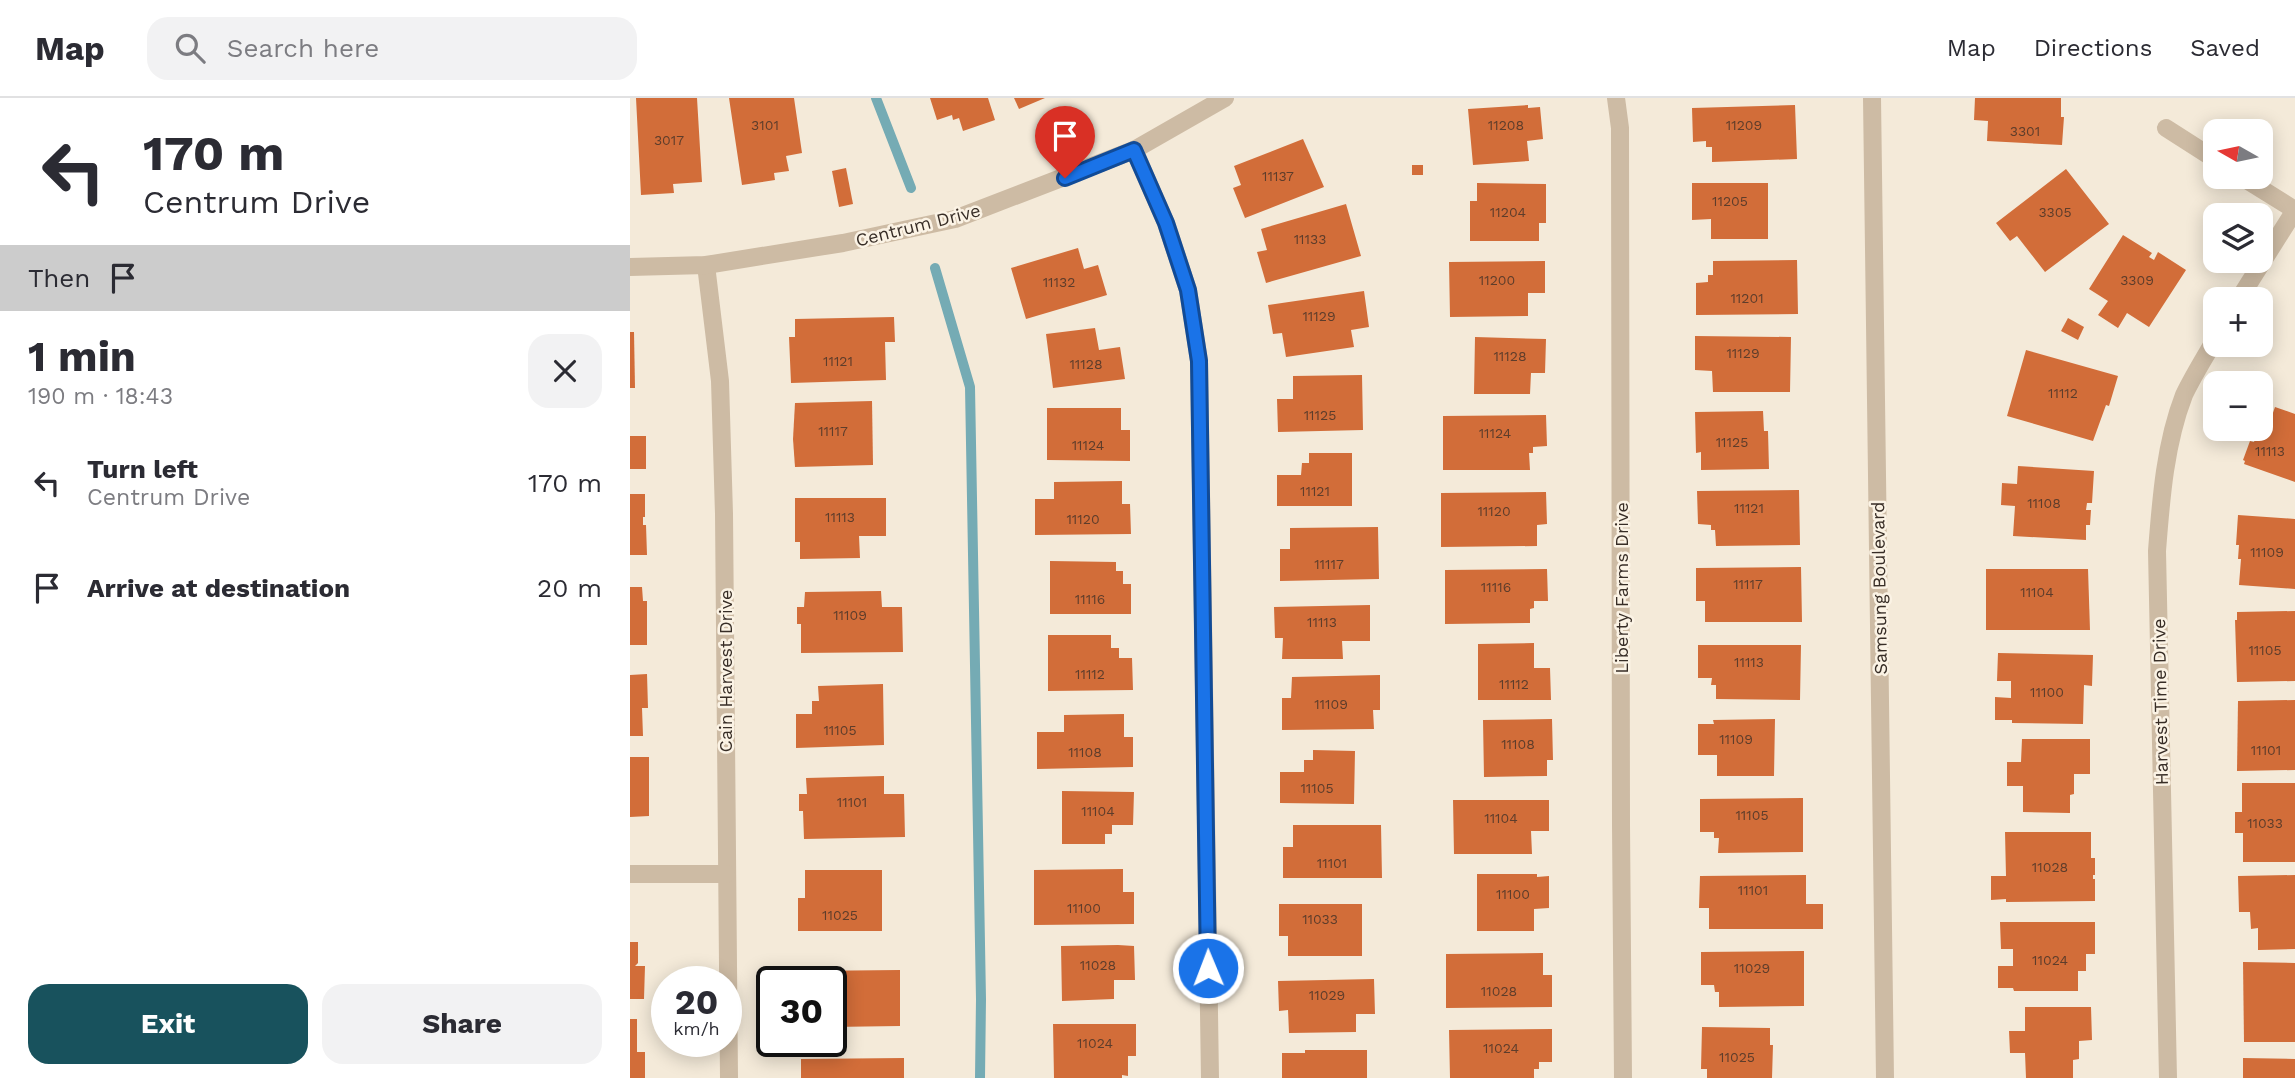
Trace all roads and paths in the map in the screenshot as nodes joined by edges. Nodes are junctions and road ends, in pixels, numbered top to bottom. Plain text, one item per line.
1 (1225, 98) edge
2 (1616, 98) edge
3 (1872, 98) edge
4 (2165, 128) dead end
5 (1134, 150) junction
6 (2203, 152) edge
7 (2261, 189) edge
8 (2295, 210) edge
9 (706, 265) junction
10 (630, 267) edge
11 (2247, 287) edge
12 (2206, 357) edge
13 (630, 874) edge
14 (726, 874) junction
15 (729, 1078) edge
16 (1210, 1078) edge
17 (1623, 1078) edge
18 (1885, 1078) edge
19 (2168, 1078) edge

1 - 5 street, Centrum Drive
2 - 17 street, Liberty Farms Drive
3 - 18 street, Samsung Boulevard
4 - 6 street
5 - 9 street, Centrum Drive
5 - 16 street
7 - 8 street
8 - 11 street
9 - 10 street, Centrum Drive
9 - 14 street, Cain Harvest Drive
12 - 19 street, Harvest Time Drive
13 - 14 street
14 - 15 street, Cain Harvest Drive

